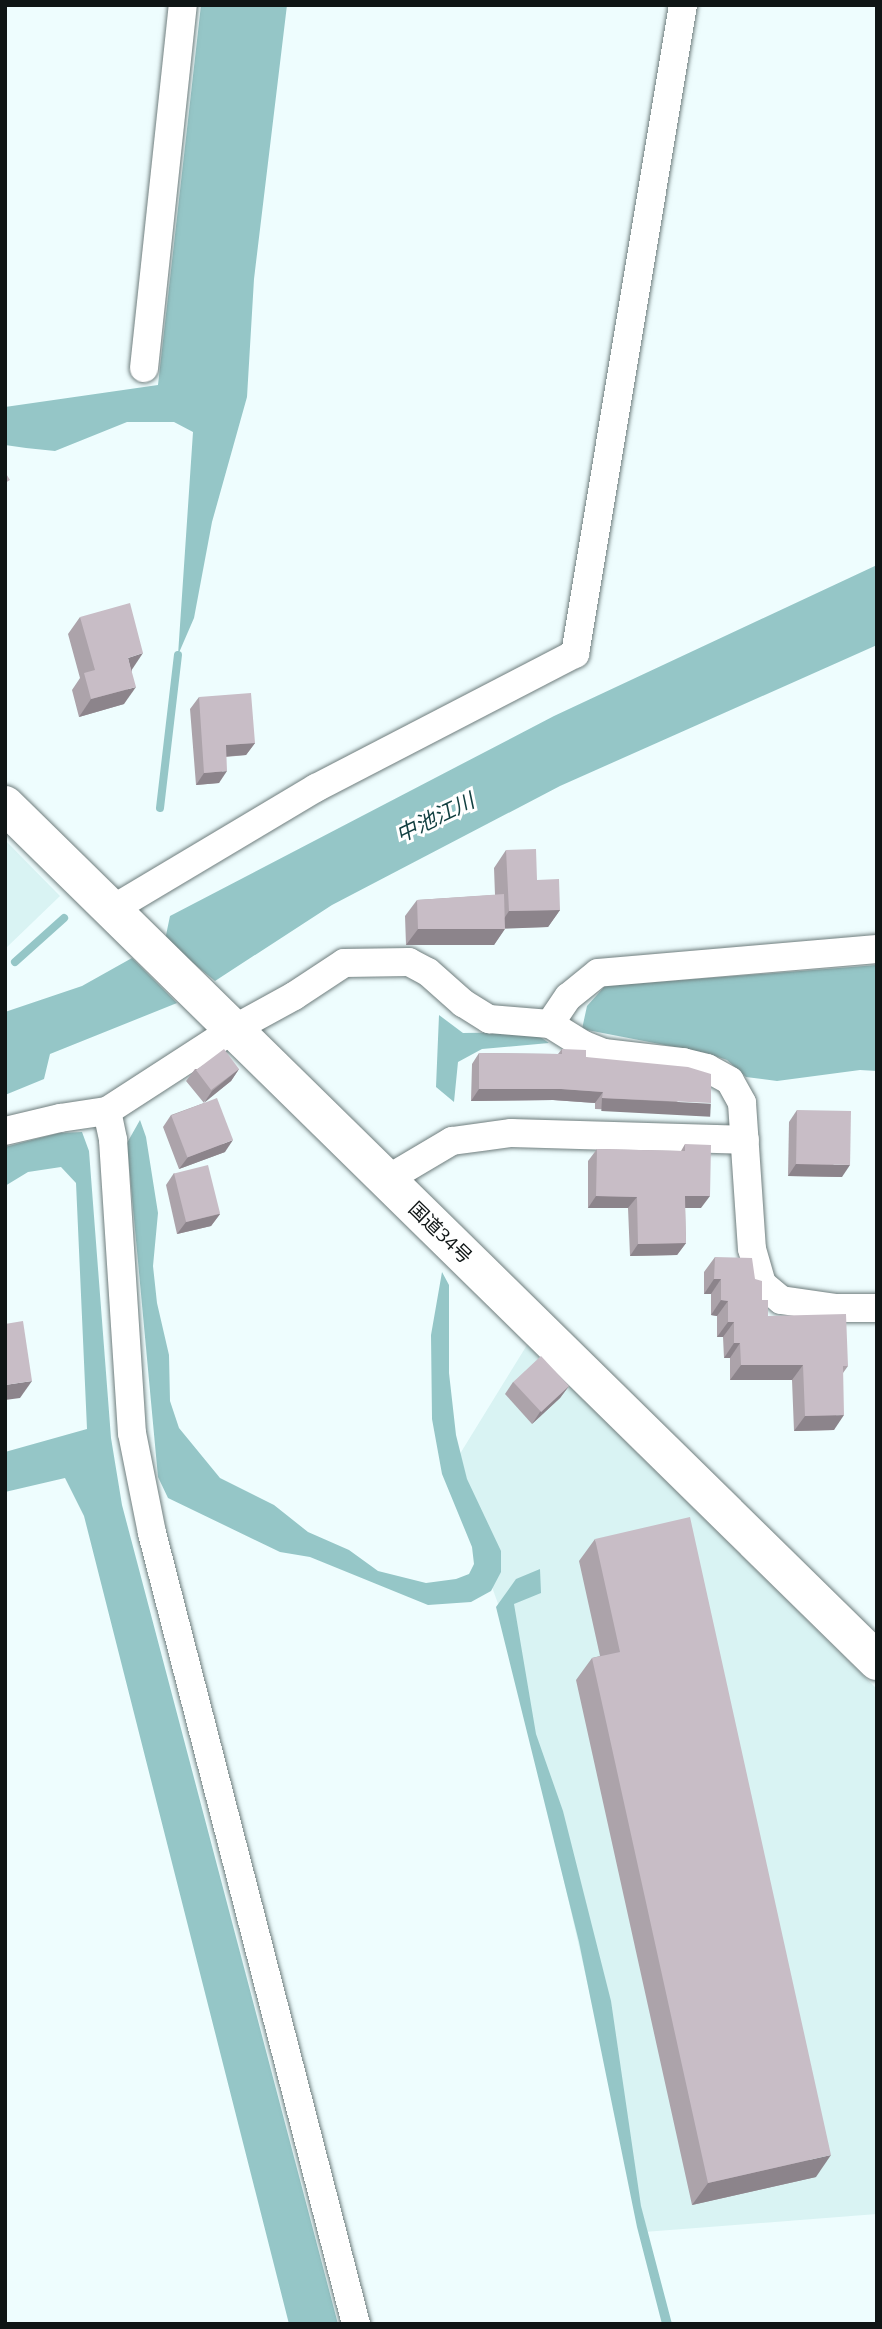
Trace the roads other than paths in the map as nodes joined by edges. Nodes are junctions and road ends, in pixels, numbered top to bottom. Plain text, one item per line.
1 (183, 5) edge
2 (683, 5) edge
3 (144, 368) dead end
4 (5, 805) edge
5 (120, 918) junction
6 (877, 949) edge
7 (224, 1021) junction
8 (550, 1024) junction
9 (107, 1111) junction
10 (5, 1131) edge
11 (745, 1140) junction
12 (386, 1180) junction
13 (877, 1308) edge
14 (877, 1661) edge
15 (356, 2324) edge

1 - 3 street
2 - 5 street
4 - 5 highway, 国道34号
5 - 7 highway, 国道34号
6 - 8 street
7 - 8 street
7 - 9 street
7 - 12 highway, 国道34号
8 - 11 street
9 - 10 street
9 - 15 street
11 - 12 street
11 - 13 street
12 - 14 highway, 国道34号

